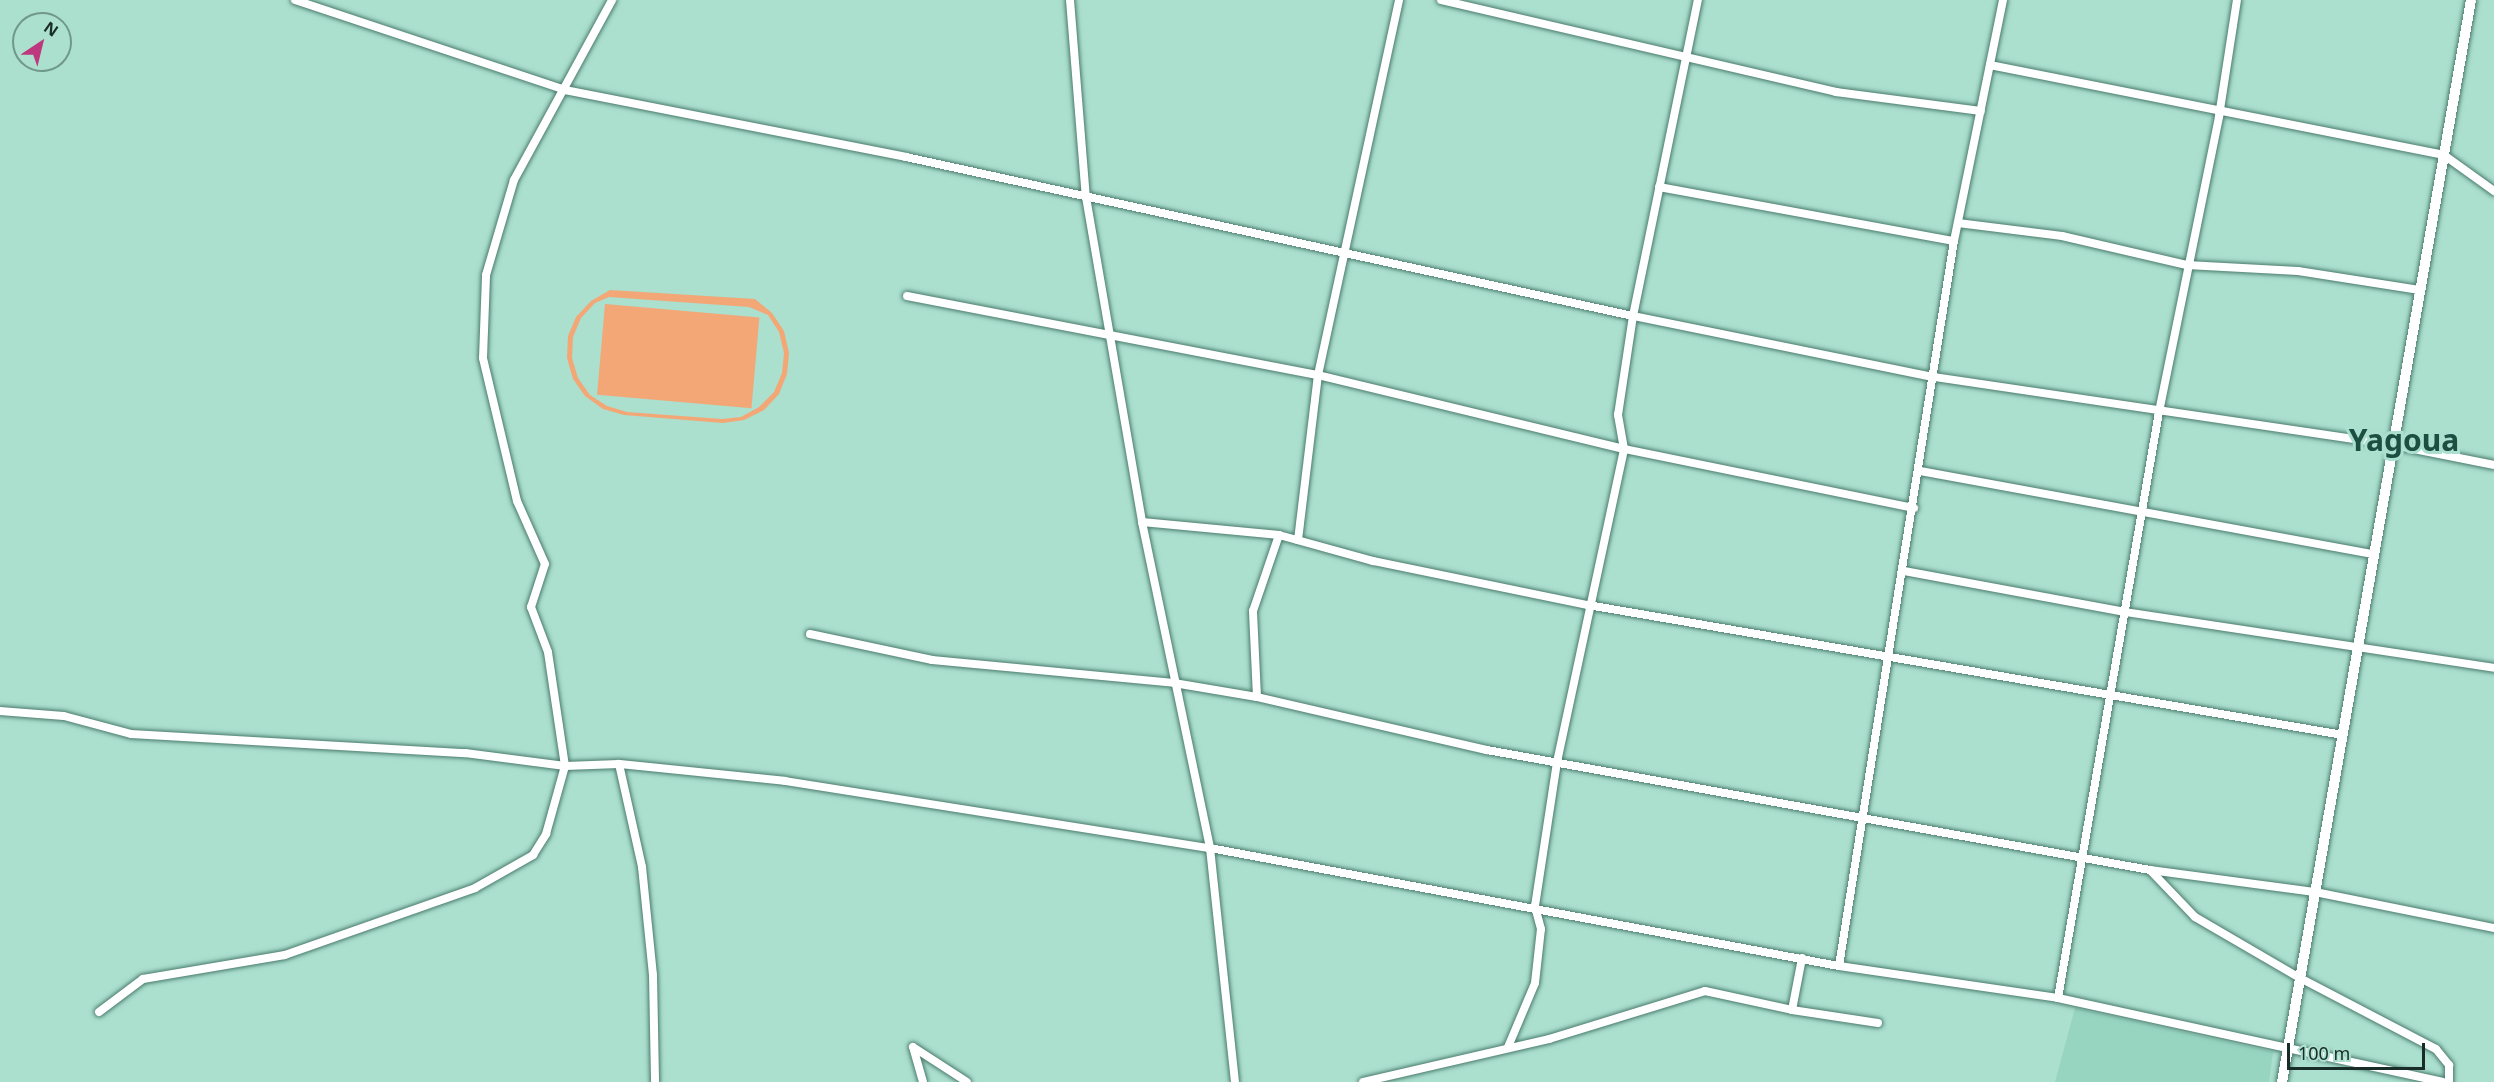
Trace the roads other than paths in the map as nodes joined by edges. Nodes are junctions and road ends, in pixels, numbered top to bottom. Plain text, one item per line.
1 (295, 0) edge
2 (612, 0) edge
3 (1070, 0) edge
4 (1399, 0) edge
5 (1441, 0) edge
6 (1698, 0) edge
7 (2003, 0) edge
8 (2237, 0) edge
9 (2471, 0) edge
10 (1686, 60) junction
11 (1990, 65) junction
12 (565, 90) junction
13 (2220, 109) junction
14 (1981, 111) junction
15 (2444, 154) junction
16 (1659, 187) junction
17 (2494, 191) edge
18 (1086, 197) junction
19 (1958, 223) junction
20 (1954, 241) junction
21 (1344, 255) junction
22 (2187, 265) junction
23 (2420, 290) junction
24 (907, 296) dead end
25 (1633, 316) junction
26 (1111, 337) junction
27 (1318, 375) junction
28 (1934, 377) junction
29 (2159, 412) junction
30 (2394, 445) junction
31 (1624, 449) junction
32 (2494, 465) edge
33 (1920, 471) junction
34 (1914, 508) junction
35 (2142, 512) junction
36 (1142, 522) junction
37 (1279, 535) junction
38 (1298, 540) junction
39 (2374, 554) junction
40 (1904, 571) junction
41 (1588, 605) junction
42 (2125, 612) junction
43 (810, 634) dead end
44 (2358, 648) junction
45 (1889, 659) junction
46 (2494, 668) edge
47 (1174, 683) junction
48 (2109, 697) junction
49 (1257, 698) junction
50 (0, 711) edge
51 (2343, 735) junction
52 (1557, 762) junction
53 (619, 764) junction
54 (565, 766) junction
55 (1863, 817) junction
56 (1210, 848) junction
57 (2080, 855) junction
58 (2150, 870) junction
59 (2315, 892) junction
60 (1535, 906) junction
61 (2494, 928) edge
62 (1802, 958) junction
63 (1839, 966) junction
64 (2300, 978) junction
65 (2058, 998) junction
66 (1792, 1010) junction
67 (99, 1012) dead end
68 (1878, 1023) dead end
69 (1508, 1047) junction
70 (2288, 1051) junction
71 (655, 1082) edge
72 (923, 1082) edge
73 (967, 1082) edge
74 (1235, 1082) edge
75 (1363, 1082) edge
76 (2282, 1082) edge
77 (2442, 1082) edge
78 (2449, 1082) edge

1 - 12 street
2 - 12 street
3 - 18 street
4 - 21 street
5 - 10 street
6 - 10 street
7 - 11 street
8 - 13 street
9 - 15 street
10 - 14 street
10 - 16 street
11 - 13 street
11 - 14 street
12 - 18 street
12 - 54 street
13 - 15 street
13 - 22 street
14 - 19 street
15 - 17 street
15 - 23 street
16 - 20 street
16 - 25 street
18 - 21 street
18 - 26 street
19 - 20 street
19 - 22 street
20 - 28 street
21 - 25 street
21 - 27 street
22 - 23 street
22 - 29 street
23 - 30 street
24 - 26 street
25 - 28 street
25 - 31 street
26 - 27 street
26 - 36 street
27 - 31 street
27 - 38 street
28 - 29 street
28 - 33 street
29 - 30 street
29 - 35 street
30 - 32 street
30 - 39 street
31 - 34 street
31 - 41 street
33 - 34 street
33 - 35 street
34 - 40 street
35 - 39 street
35 - 42 street
36 - 37 street
36 - 47 street
37 - 38 street
37 - 49 street
38 - 41 street
39 - 44 street
40 - 42 street
40 - 45 street
41 - 45 street
41 - 52 street
42 - 44 street
42 - 48 street
43 - 47 street
44 - 46 street
44 - 51 street
45 - 48 street
45 - 55 street
47 - 49 street
47 - 56 street
48 - 51 street
48 - 57 street
49 - 52 street
50 - 54 street
51 - 59 street
52 - 55 street
52 - 60 street
53 - 54 street
53 - 56 street
53 - 71 street
54 - 67 street
55 - 57 street
55 - 63 street
56 - 60 street
56 - 74 street
57 - 58 street
57 - 65 street
58 - 59 street
58 - 64 street
59 - 61 street
59 - 64 street
60 - 62 street
60 - 69 street
62 - 63 street
62 - 66 street
63 - 65 street
64 - 70 street
64 - 78 street
65 - 70 street
66 - 68 street
66 - 69 street
69 - 75 street
70 - 76 street
70 - 77 street
72 - 73 street

